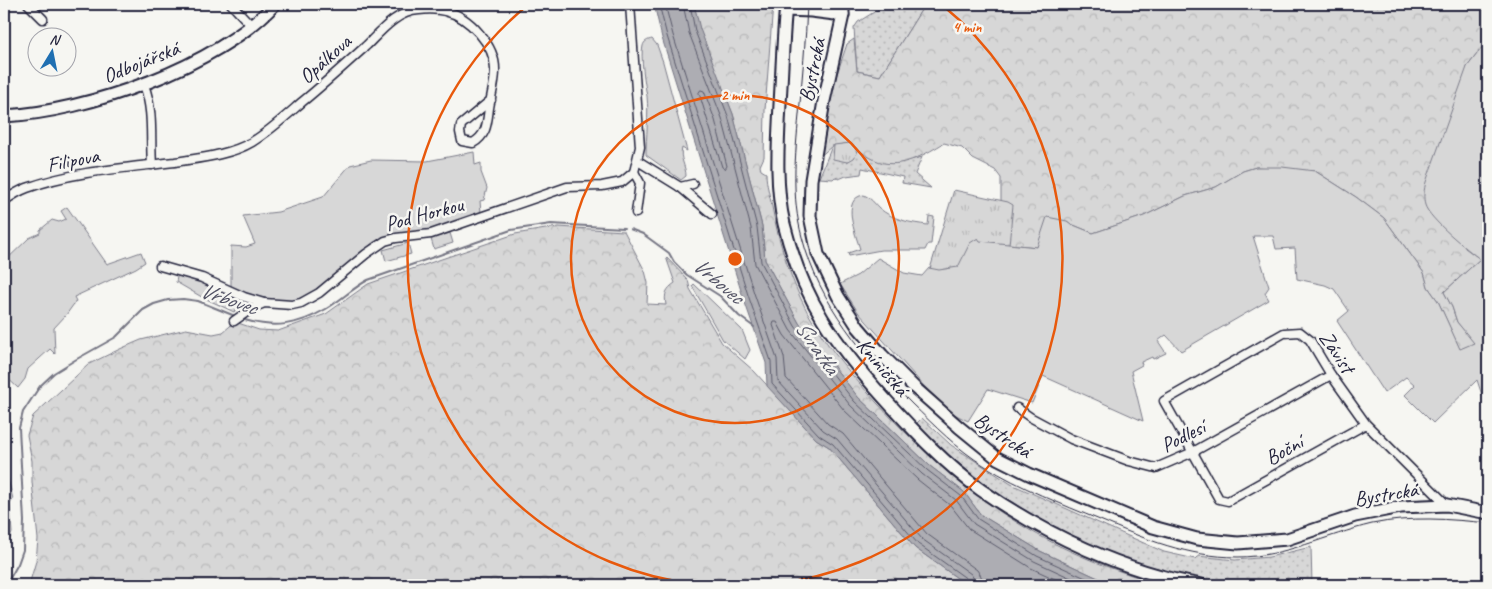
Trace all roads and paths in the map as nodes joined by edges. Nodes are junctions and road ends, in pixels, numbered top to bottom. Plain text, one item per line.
1 (28, 4) edge
2 (231, 4) edge
3 (276, 4) edge
4 (630, 4) edge
5 (786, 7) edge
6 (842, 10) edge
7 (43, 19) dead end
8 (251, 25) junction
9 (144, 85) junction
10 (491, 100) junction
11 (4, 116) edge
12 (638, 161) junction
13 (152, 165) junction
14 (634, 172) junction
15 (693, 184) dead end
16 (680, 187) junction
17 (4, 200) edge
18 (636, 213) dead end
19 (712, 214) dead end
20 (160, 266) dead end
21 (264, 303) junction
22 (234, 321) dead end
23 (1331, 375) junction
24 (1017, 408) dead end
25 (1366, 424) junction
26 (1193, 452) junction
27 (1448, 506) junction
28 (1488, 512) edge
29 (1201, 585) edge

1 - 7 street
2 - 8 street
3 - 8 street, Odbojářská
4 - 12 street
5 - 6 street
5 - 29 street, Kníničská
6 - 27 street, Bystrcká
8 - 9 street, Odbojářská
9 - 11 street, Odbojářská
9 - 13 street
10 - 10 street, Opálkova
10 - 13 street, Opálkova
12 - 14 street
12 - 16 street
13 - 17 street, Filipova
14 - 18 street
14 - 21 street, Pod Horkou
15 - 16 street
16 - 19 street
20 - 21 street, Pod Horkou
21 - 22 street
23 - 25 street, Závist
23 - 26 street, Podlesí
23 - 26 street, Závist
24 - 26 street, Podlesí
25 - 26 street, Boční
25 - 27 street, Závist
27 - 28 street, Bystrcká

